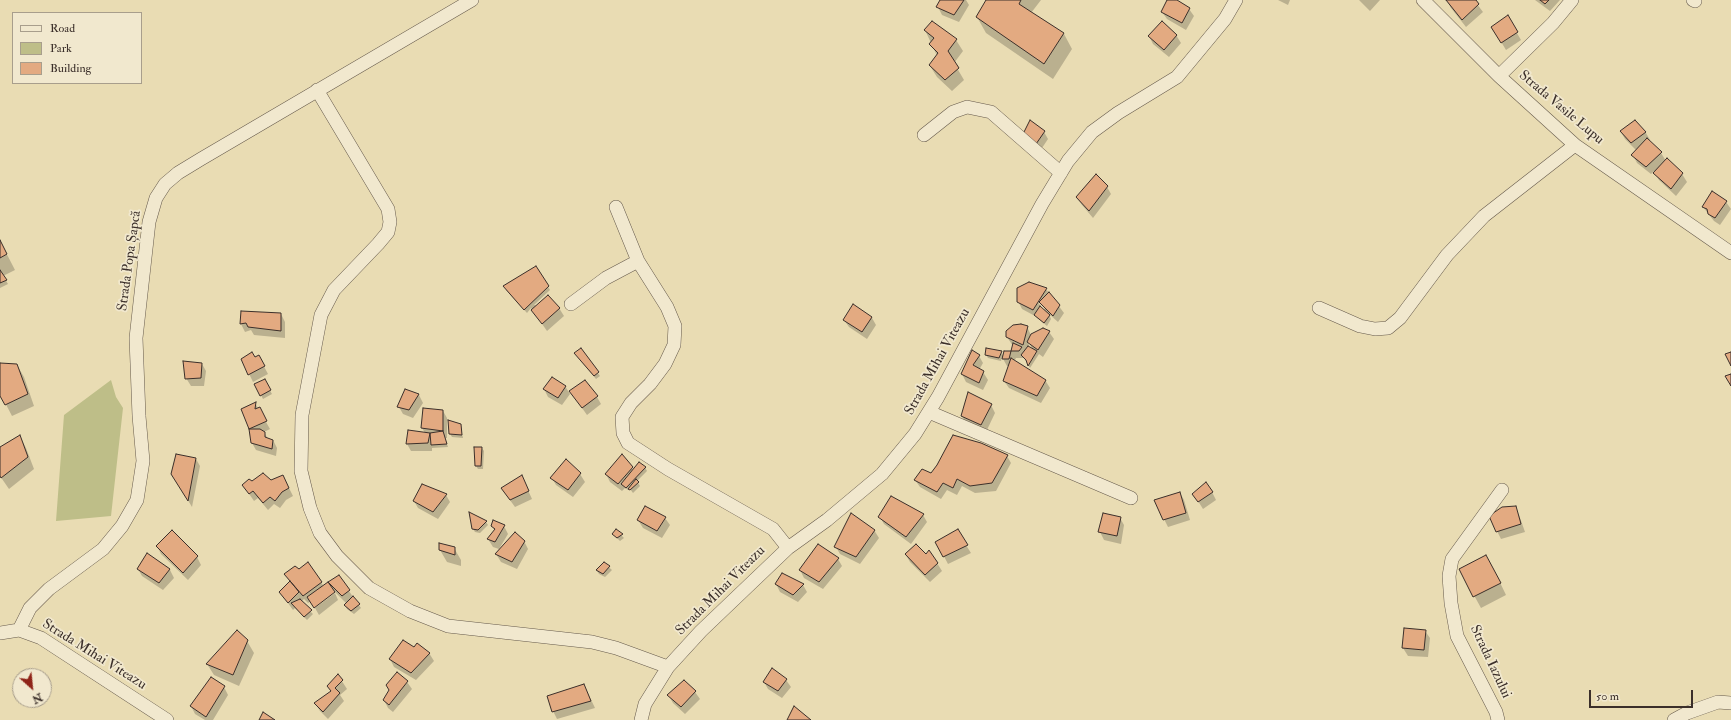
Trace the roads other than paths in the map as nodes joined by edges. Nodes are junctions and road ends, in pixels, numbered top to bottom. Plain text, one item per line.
1 (472, 0) edge
2 (1236, 0) edge
3 (1423, 0) edge
4 (1572, 0) edge
5 (1499, 76) junction
6 (317, 90) junction
7 (924, 135) dead end
8 (1575, 145) junction
9 (1061, 173) junction
10 (616, 207) dead end
11 (1731, 253) edge
12 (638, 261) junction
13 (570, 304) dead end
14 (1319, 308) dead end
15 (929, 412) junction
16 (1502, 490) dead end
17 (1131, 498) dead end
18 (788, 548) junction
19 (19, 630) junction
20 (0, 633) edge
21 (668, 667) junction
22 (1731, 703) edge
23 (167, 720) edge
24 (641, 720) edge
25 (1498, 720) edge
26 (1674, 720) edge

1 - 6 street, Strada Popa Șapcă
2 - 9 street, Strada Mihai Viteazu
3 - 5 street, Strada Vasile Lupu
4 - 5 street
5 - 8 street, Strada Vasile Lupu
6 - 19 street, Strada Popa Șapcă
6 - 21 street
7 - 9 street
8 - 11 street, Strada Vasile Lupu
8 - 14 street
9 - 15 street, Strada Mihai Viteazu
10 - 12 street
12 - 13 street
12 - 18 street
15 - 17 street
15 - 18 street, Strada Mihai Viteazu
16 - 25 street, Strada Iazului
18 - 21 street, Strada Mihai Viteazu
19 - 20 street, Strada Mihai Viteazu
19 - 23 street, Strada Mihai Viteazu
21 - 24 street, Strada Mihai Viteazu
22 - 26 street

